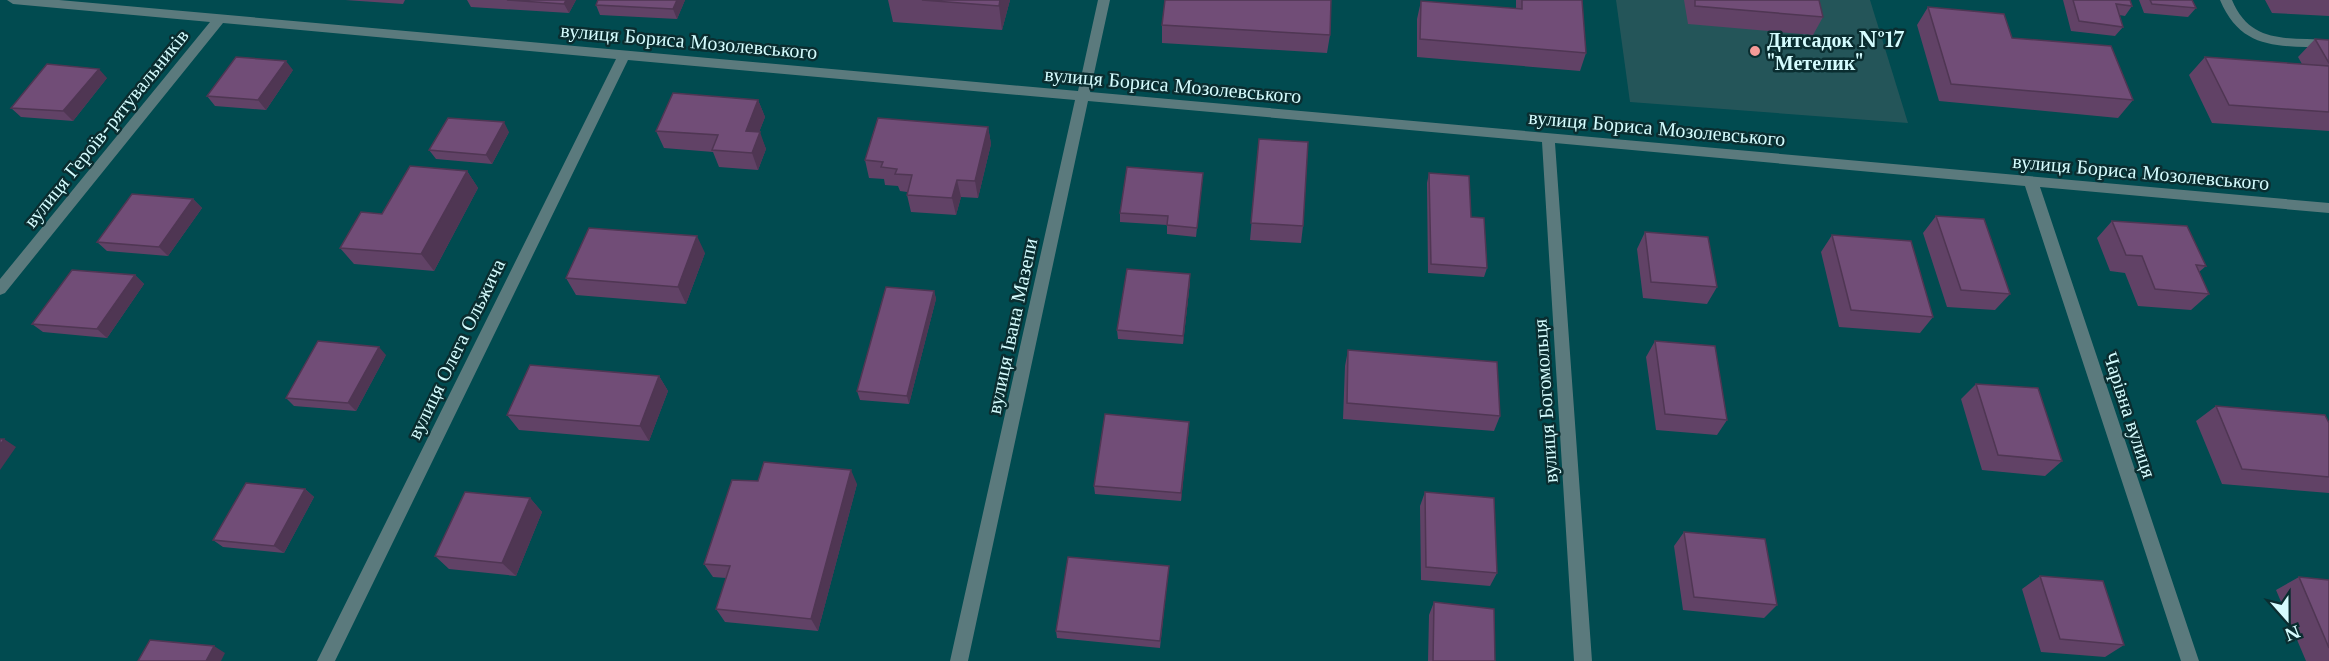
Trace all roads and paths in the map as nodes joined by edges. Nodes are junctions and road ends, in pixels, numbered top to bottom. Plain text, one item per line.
1 (13, 0) edge
2 (1104, 0) edge
3 (2226, 0) edge
4 (219, 19) junction
5 (2329, 44) edge
6 (624, 55) junction
7 (1083, 97) junction
8 (1548, 138) junction
9 (2031, 182) junction
10 (2329, 208) edge
11 (0, 289) edge
12 (326, 661) edge
13 (960, 661) edge
14 (1583, 661) edge
15 (2190, 661) edge

1 - 4 street, вулиця Бориса Мозолевського
2 - 7 street, вулиця Івана Мазепи
3 - 5 street
4 - 6 street, вулиця Бориса Мозолевського
4 - 11 street, вулиця Героїв-рятувальників
6 - 7 street, вулиця Бориса Мозолевського
6 - 12 street, вулиця Олега Ольжича
7 - 8 street, вулиця Бориса Мозолевського
7 - 13 street, вулиця Івана Мазепи
8 - 9 street, вулиця Бориса Мозолевського
8 - 14 street, вулиця Богомольця
9 - 10 street, вулиця Бориса Мозолевського
9 - 15 street, Чарівна вулиця

